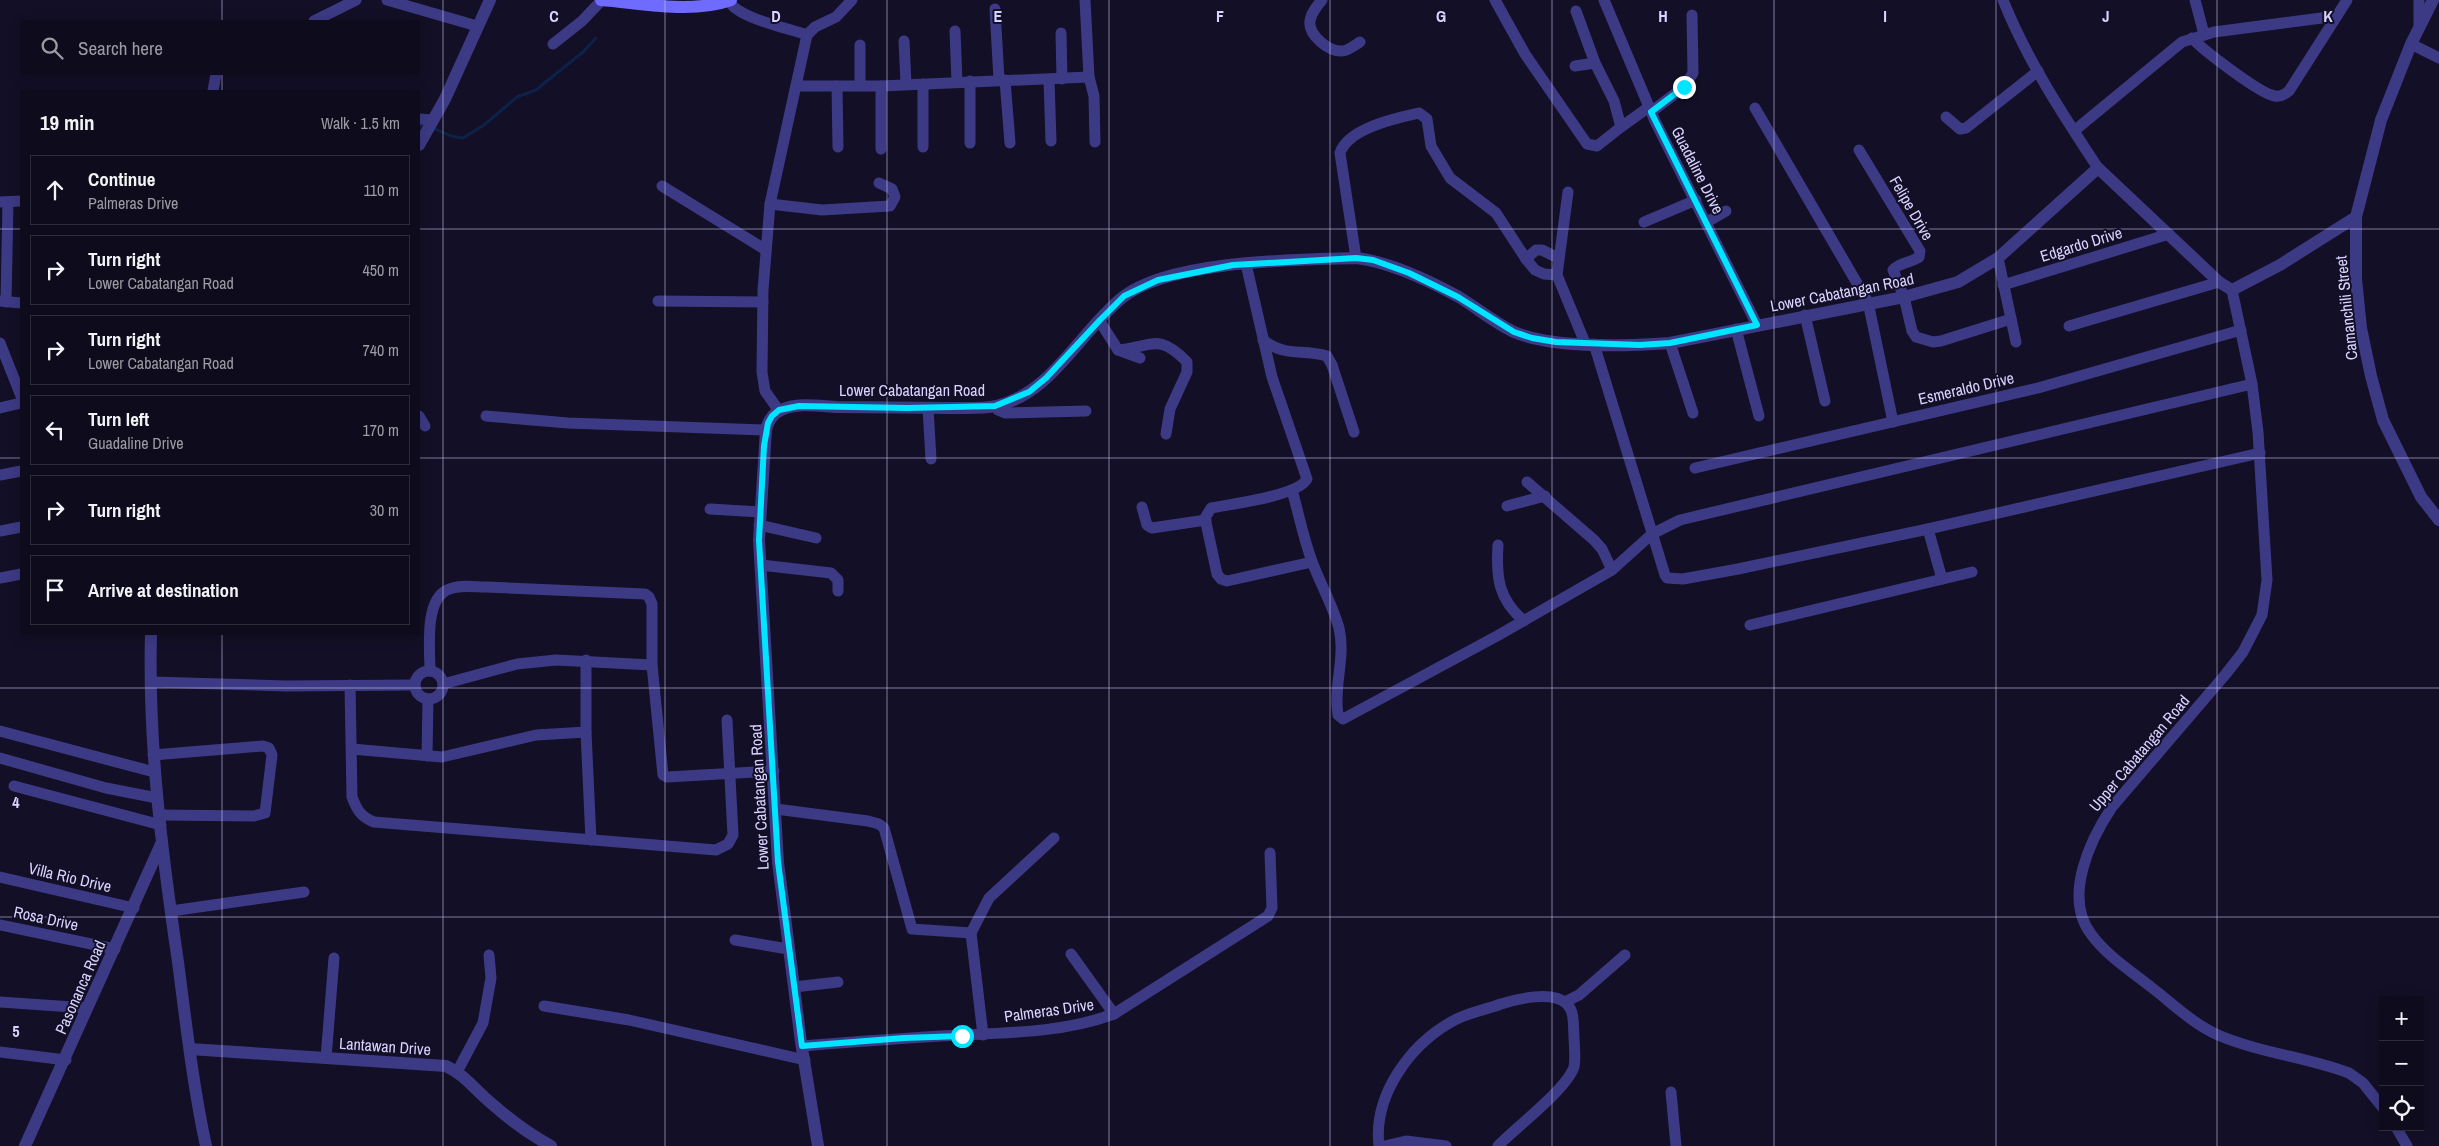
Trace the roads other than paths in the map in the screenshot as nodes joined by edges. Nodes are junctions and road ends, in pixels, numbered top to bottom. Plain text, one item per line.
1 (356, 0) edge
2 (387, 0) edge
3 (490, 0) edge
4 (601, 0) edge
5 (730, 0) edge
6 (852, 0) edge
7 (1084, 0) edge
8 (1322, 0) edge
9 (1495, 0) edge
10 (1604, 0) edge
11 (2004, 0) edge
12 (2195, 0) edge
13 (2347, 0) edge
14 (2419, 0) edge
15 (2433, 0) edge
16 (640, 1) edge
17 (995, 9) dead end
18 (1576, 11) dead end
19 (1692, 15) dead end
20 (2336, 16) junction
21 (316, 20) edge
22 (2199, 20) junction
23 (2420, 24) junction
24 (477, 26) junction
25 (955, 31) dead end
26 (1061, 33) dead end
27 (807, 34) junction
28 (2204, 34) junction
29 (2187, 40) junction
30 (904, 42) dead end
31 (1360, 42) dead end
32 (553, 44) dead end
33 (2411, 44) junction
34 (860, 45) dead end
35 (2439, 58) edge
36 (1595, 63) junction
37 (1575, 66) dead end
38 (2038, 71) junction
39 (216, 75) edge
40 (1089, 77) junction
41 (1062, 79) junction
42 (1002, 80) junction
43 (1049, 80) junction
44 (970, 81) junction
45 (957, 82) junction
46 (906, 84) junction
47 (922, 84) junction
48 (860, 85) junction
49 (797, 86) junction
50 (837, 86) junction
51 (881, 86) junction
52 (213, 90) edge
53 (1755, 108) dead end
54 (1650, 109) junction
55 (1946, 117) dead end
56 (420, 119) edge
57 (433, 120) junction
58 (1621, 127) junction
59 (2074, 131) junction
60 (1051, 141) dead end
61 (1095, 142) dead end
62 (420, 143) edge
63 (970, 143) dead end
64 (1010, 143) dead end
65 (924, 146) dead end
66 (838, 147) dead end
67 (881, 149) dead end
68 (1859, 150) dead end
69 (2098, 168) junction
70 (878, 183) dead end
71 (662, 186) dead end
72 (1568, 192) dead end
73 (1696, 200) junction
74 (20, 201) edge
75 (4, 202) edge
76 (770, 204) junction
77 (1726, 211) dead end
78 (2356, 217) junction
79 (1644, 222) dead end
80 (1707, 222) junction
81 (2169, 234) junction
82 (766, 250) junction
83 (1356, 258) junction
84 (1558, 258) junction
85 (1998, 258) junction
86 (1526, 259) junction
87 (1246, 264) junction
88 (1557, 275) junction
89 (2219, 282) junction
90 (2003, 285) junction
91 (2232, 290) junction
92 (1904, 297) junction
93 (658, 301) dead end
94 (3, 302) edge
95 (763, 302) junction
96 (1868, 302) junction
97 (20, 303) edge
98 (1805, 315) junction
99 (2011, 319) junction
100 (1100, 320) junction
101 (1757, 325) junction
102 (2069, 326) dead end
103 (1736, 329) junction
104 (2242, 330) junction
105 (1263, 340) junction
106 (2016, 342) dead end
107 (0, 343) edge
108 (1670, 343) junction
109 (1590, 344) junction
110 (1118, 350) junction
111 (1140, 358) dead end
112 (2252, 384) junction
113 (20, 393) edge
114 (1825, 401) dead end
115 (20, 403) edge
116 (995, 406) junction
117 (0, 408) edge
118 (928, 408) junction
119 (779, 410) junction
120 (1086, 411) dead end
121 (1692, 413) dead end
122 (486, 416) dead end
123 (1759, 416) dead end
124 (1893, 422) junction
125 (766, 430) junction
126 (1354, 432) dead end
127 (1166, 434) dead end
128 (2260, 452) junction
129 (931, 459) dead end
130 (1695, 468) dead end
131 (20, 471) edge
132 (0, 475) edge
133 (1527, 482) dead end
134 (1292, 490) junction
135 (1545, 496) junction
136 (1507, 506) dead end
137 (1142, 507) dead end
138 (710, 509) dead end
139 (760, 512) junction
140 (1206, 520) junction
141 (2439, 520) edge
142 (759, 525) junction
143 (20, 527) edge
144 (1928, 529) junction
145 (0, 531) edge
146 (1652, 534) junction
147 (816, 538) dead end
148 (1498, 545) dead end
149 (1312, 562) junction
150 (760, 565) junction
151 (1612, 570) junction
152 (1972, 572) dead end
153 (20, 574) edge
154 (0, 578) edge
155 (1942, 579) junction
156 (838, 591) dead end
157 (1524, 621) junction
158 (1750, 625) dead end
159 (152, 635) edge
160 (586, 660) junction
161 (652, 665) junction
162 (430, 671) junction
163 (151, 682) junction
164 (443, 684) junction
165 (350, 685) junction
166 (415, 686) junction
167 (428, 699) junction
168 (727, 720) dead end
169 (0, 731) edge
170 (586, 732) junction
171 (352, 749) junction
172 (153, 755) junction
173 (427, 756) junction
174 (0, 758) edge
175 (774, 771) junction
176 (154, 772) junction
177 (730, 774) junction
178 (14, 786) dead end
179 (157, 798) junction
180 (776, 809) junction
181 (160, 820) junction
182 (1054, 838) dead end
183 (163, 839) junction
184 (591, 840) junction
185 (1270, 853) dead end
186 (0, 877) edge
187 (304, 892) dead end
188 (134, 908) junction
189 (171, 911) junction
190 (0, 925) edge
191 (971, 933) junction
192 (735, 940) dead end
193 (115, 949) junction
194 (788, 949) junction
195 (1071, 954) dead end
196 (489, 955) dead end
197 (1625, 955) dead end
198 (334, 958) dead end
199 (838, 982) dead end
200 (794, 987) junction
201 (0, 1002) edge
202 (1565, 1002) junction
203 (544, 1006) dead end
204 (87, 1008) junction
205 (1114, 1014) junction
206 (983, 1035) junction
207 (802, 1046) junction
208 (190, 1049) junction
209 (0, 1052) edge
210 (326, 1058) junction
211 (66, 1060) junction
212 (805, 1060) junction
213 (457, 1072) junction
214 (1671, 1092) dead end
215 (2379, 1103) edge
216 (2398, 1131) edge
217 (26, 1146) edge
218 (206, 1146) edge
219 (551, 1146) edge
220 (818, 1146) edge
221 (1379, 1146) edge
222 (1385, 1146) edge
223 (1446, 1146) edge
224 (1498, 1146) edge
225 (1676, 1146) edge
226 (2407, 1146) edge

1 - 21 street
2 - 24 street
3 - 24 street
4 - 16 main road
4 - 32 street
5 - 16 main road
5 - 27 street
6 - 27 street
7 - 40 street
8 - 31 street
9 - 58 street
10 - 54 street, Guadaline Drive
11 - 38 street
12 - 22 street
13 - 20 street
14 - 23 street
15 - 23 street, Camanchili Street
17 - 42 street
18 - 36 street
19 - 54 street
20 - 28 street
20 - 29 street
22 - 28 street
22 - 29 street
23 - 33 street, Camanchili Street
24 - 57 street
25 - 45 street
26 - 41 street
27 - 49 street
28 - 29 street
29 - 59 street
30 - 46 street
33 - 35 street
33 - 78 street, Camanchili Street
34 - 48 street
36 - 37 street
36 - 58 street
38 - 55 street
38 - 59 street
39 - 52 street
40 - 41 street
40 - 61 street
41 - 43 street
42 - 43 street
42 - 44 street
42 - 64 street
43 - 60 street
44 - 45 street
44 - 63 street
45 - 47 street
46 - 47 street
46 - 51 street
47 - 65 street
48 - 50 street
48 - 51 street
49 - 50 street
49 - 76 street
50 - 66 street
51 - 67 street
53 - 96 street
54 - 58 street
54 - 73 street, Guadaline Drive
56 - 57 street
57 - 62 street
59 - 69 street
68 - 92 street, Felipe Drive
69 - 81 street
69 - 85 street, Lower Cabatangan Road
70 - 76 street
71 - 82 street
72 - 84 street
73 - 79 street
73 - 80 street, Guadaline Drive
74 - 75 street
75 - 94 street
76 - 82 street
77 - 80 street
78 - 91 street
78 - 141 street, Camanchili Street
80 - 101 street, Guadaline Drive
81 - 89 street
81 - 90 street, Edgardo Drive
82 - 95 street
83 - 86 street
83 - 87 street, Lower Cabatangan Road
83 - 109 street, Lower Cabatangan Road
84 - 86 street
84 - 88 street
85 - 90 street
85 - 92 street, Lower Cabatangan Road
86 - 88 street
87 - 100 street, Lower Cabatangan Road
87 - 105 street
88 - 109 street
89 - 91 street
89 - 102 street
90 - 99 street
91 - 104 street, Upper Cabatangan Road
92 - 96 street, Lower Cabatangan Road
92 - 99 street
93 - 95 street
94 - 97 street
95 - 119 street
96 - 98 street, Lower Cabatangan Road
96 - 124 street
98 - 101 street, Lower Cabatangan Road
98 - 114 street
99 - 106 street
100 - 110 street
100 - 116 street, Lower Cabatangan Road
101 - 103 street, Lower Cabatangan Road
103 - 108 street, Lower Cabatangan Road
103 - 123 street
104 - 112 street, Upper Cabatangan Road
104 - 124 street, Esmeraldo Drive
105 - 126 street
105 - 134 street
107 - 113 street
108 - 109 street, Lower Cabatangan Road
108 - 121 street
109 - 146 street
110 - 111 street
110 - 127 street
112 - 128 street, Upper Cabatangan Road
112 - 146 street
115 - 117 street
116 - 118 street, Lower Cabatangan Road
116 - 120 street
118 - 119 street, Lower Cabatangan Road
118 - 129 street
119 - 125 street, Lower Cabatangan Road
122 - 125 street
124 - 130 street, Esmeraldo Drive
125 - 139 street, Lower Cabatangan Road
128 - 144 street
128 - 215 street, Upper Cabatangan Road
131 - 132 street
133 - 135 street
134 - 140 street
134 - 149 street
135 - 136 street
135 - 151 street
137 - 140 street
138 - 139 street
139 - 142 street, Lower Cabatangan Road
140 - 149 street
142 - 147 street
142 - 150 street, Lower Cabatangan Road
143 - 145 street
144 - 146 street
144 - 155 street
146 - 151 street
148 - 157 street
149 - 157 street
150 - 156 street
150 - 175 street, Lower Cabatangan Road
151 - 157 street
152 - 155 street
153 - 154 street
155 - 158 street
159 - 163 street
160 - 161 street
160 - 164 street
160 - 170 street
161 - 162 street
161 - 177 street
162 - 164 street
162 - 166 street
163 - 165 street
163 - 172 street
164 - 167 street
165 - 166 street
165 - 171 street
166 - 167 street
167 - 173 street
168 - 177 street
169 - 176 street
170 - 173 street
170 - 184 street
171 - 173 street
171 - 184 street
172 - 176 street
172 - 181 street
174 - 179 street
175 - 177 street
175 - 180 street, Lower Cabatangan Road
176 - 179 street
177 - 184 street
178 - 181 street
179 - 181 street
180 - 191 street
180 - 194 street, Lower Cabatangan Road
181 - 183 street
182 - 191 street
183 - 188 street, Pasonanca Road
183 - 189 street
185 - 205 street, Palmeras Drive
186 - 188 street, Villa Rio Drive
187 - 189 street
188 - 193 street, Pasonanca Road
189 - 208 street
190 - 193 street, Rosa Drive
191 - 206 street
192 - 194 street
193 - 204 street, Pasonanca Road
194 - 200 street, Lower Cabatangan Road
195 - 205 street
196 - 213 street
197 - 202 street
198 - 210 street
199 - 200 street
200 - 207 street, Lower Cabatangan Road
201 - 204 street
202 - 221 street
202 - 224 street
203 - 212 street
204 - 211 street, Pasonanca Road
205 - 206 street, Palmeras Drive
206 - 207 street, Palmeras Drive
207 - 212 street, Lower Cabatangan Road
208 - 210 street, Lantawan Drive
208 - 218 street
209 - 211 street
210 - 213 street, Lantawan Drive
211 - 217 street, Pasonanca Road
212 - 220 street, Lower Cabatangan Road
213 - 219 street, Lantawan Drive
214 - 225 street
216 - 226 street
222 - 223 street

